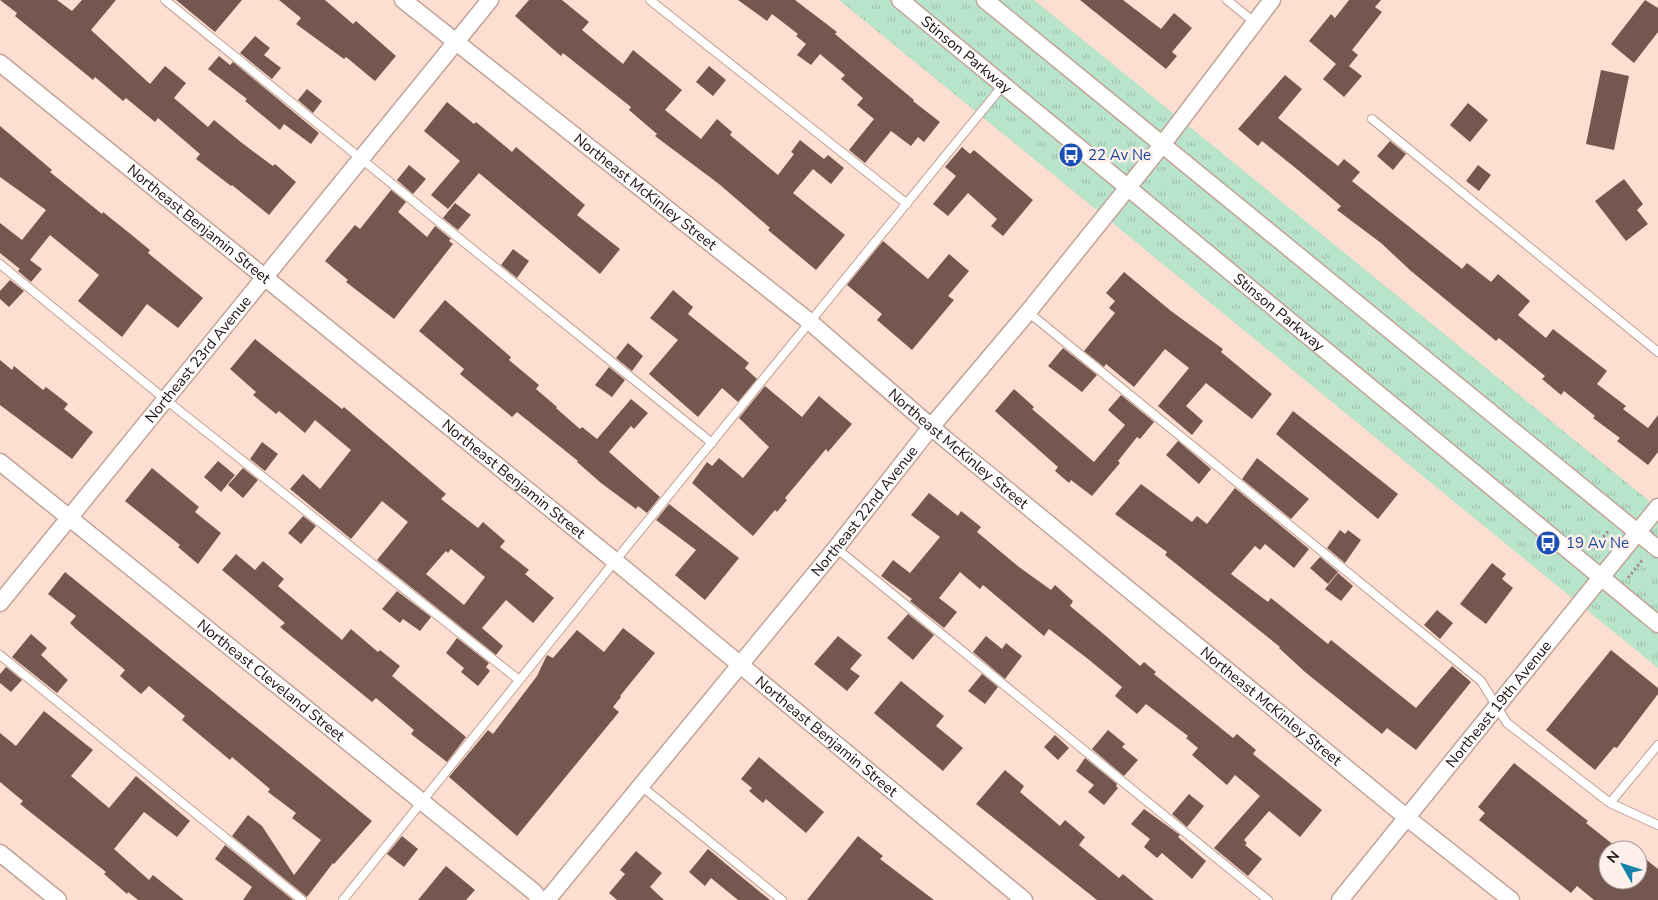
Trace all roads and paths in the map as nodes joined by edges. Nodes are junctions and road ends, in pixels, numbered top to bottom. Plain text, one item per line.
1 (165, 0) edge
2 (403, 0) edge
3 (490, 0) edge
4 (650, 0) edge
5 (900, 0) edge
6 (985, 0) edge
7 (1227, 0) edge
8 (1272, 0) edge
9 (1254, 22) junction
10 (456, 44) junction
11 (0, 63) edge
12 (1004, 84) junction
13 (1372, 119) dead end
14 (1162, 145) junction
15 (361, 160) junction
16 (1128, 187) junction
17 (907, 204) junction
18 (0, 264) edge
19 (264, 279) junction
20 (1028, 312) junction
21 (810, 322) junction
22 (1658, 352) edge
23 (166, 400) junction
24 (931, 427) junction
25 (712, 443) junction
26 (0, 462) edge
27 (1658, 507) edge
28 (70, 518) junction
29 (1614, 524) dead end
30 (1637, 532) junction
31 (836, 548) junction
32 (1653, 551) edge
33 (1589, 555) dead end
34 (614, 561) junction
35 (1600, 576) junction
36 (1625, 582) dead end
37 (0, 603) edge
38 (1658, 624) edge
39 (0, 655) edge
40 (740, 665) junction
41 (519, 680) junction
42 (1496, 705) junction
43 (1658, 745) edge
44 (641, 786) junction
45 (422, 803) junction
46 (1610, 803) junction
47 (1406, 817) junction
48 (1658, 825) edge
49 (0, 853) edge
50 (58, 900) edge
51 (302, 900) edge
52 (343, 900) edge
53 (540, 900) edge
54 (547, 900) edge
55 (782, 900) edge
56 (1024, 900) edge
57 (1268, 900) edge
58 (1340, 900) edge
59 (1510, 900) edge

1 - 15 lane
2 - 10 street, Northeast McKinley Street
3 - 10 street, Northeast 23rd Avenue
4 - 17 lane
5 - 12 street, Stinson Parkway
6 - 14 street
7 - 9 lane
8 - 9 street, Northeast 22nd Avenue
9 - 14 street, Northeast 22nd Avenue
10 - 15 street, Northeast 23rd Avenue
10 - 21 street, Northeast McKinley Street
11 - 19 street, Northeast Benjamin Street
12 - 16 street, Stinson Parkway
12 - 17 lane
13 - 22 lane
14 - 16 street, Northeast 22nd Avenue
14 - 30 street
15 - 19 street, Northeast 23rd Avenue
15 - 25 lane
16 - 20 street, Northeast 22nd Avenue
16 - 35 street, Stinson Parkway
17 - 21 lane
18 - 23 lane
19 - 23 street, Northeast 23rd Avenue
19 - 34 street, Northeast Benjamin Street
20 - 24 street, Northeast 22nd Avenue
20 - 42 lane
21 - 24 street, Northeast McKinley Street
21 - 25 lane
23 - 28 street, Northeast 23rd Avenue
23 - 41 lane
24 - 31 street, Northeast 22nd Avenue
24 - 47 street, Northeast McKinley Street
25 - 34 lane
26 - 28 street, Northeast Cleveland Street
27 - 30 street, Northeast 19th Avenue
28 - 37 street, Northeast 23rd Avenue
28 - 45 street, Northeast Cleveland Street
29 - 33 path
30 - 32 street
30 - 35 street, Northeast 19th Avenue
31 - 40 street, Northeast 22nd Avenue
31 - 57 lane
32 - 36 path
34 - 40 street, Northeast Benjamin Street
34 - 41 lane
35 - 38 street, Stinson Parkway
35 - 42 street, Northeast 19th Avenue
39 - 51 lane
40 - 44 street, Northeast 22nd Avenue
40 - 56 street, Northeast Benjamin Street
41 - 45 lane
42 - 46 lane
42 - 47 street, Northeast 19th Avenue
43 - 46 lane
44 - 54 street, Northeast 22nd Avenue
44 - 55 lane
45 - 52 lane
45 - 53 street, Northeast Cleveland Street
46 - 48 lane
47 - 58 street, Northeast 19th Avenue
47 - 59 street, Northeast McKinley Street
49 - 50 street

